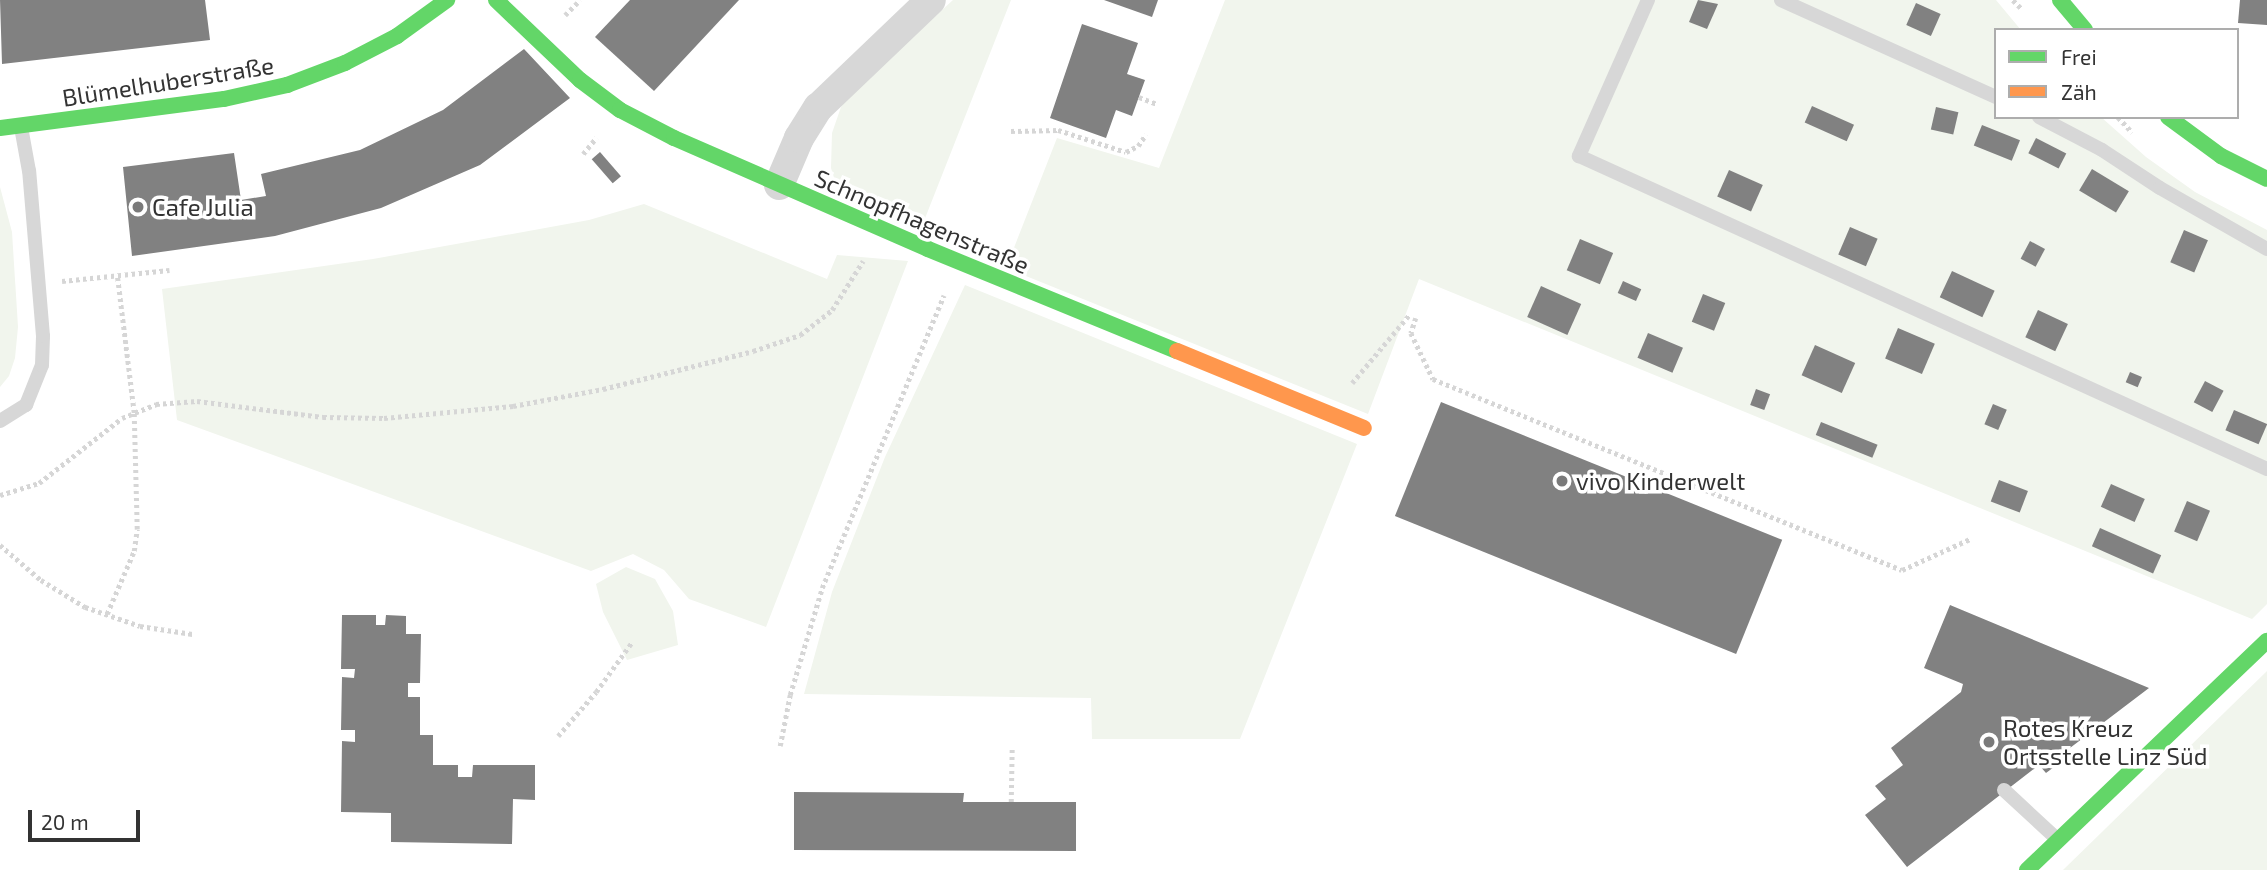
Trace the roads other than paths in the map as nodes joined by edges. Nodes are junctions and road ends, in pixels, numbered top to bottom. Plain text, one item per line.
1 (447, 0) edge
2 (496, 0) edge
3 (931, 0) edge
4 (1648, 0) edge
5 (1781, 0) edge
6 (2060, 0) edge
7 (2083, 28) edge
8 (1994, 96) edge
9 (2043, 119) edge
10 (2171, 119) edge
11 (21, 127) junction
12 (0, 128) edge
13 (2267, 179) edge
14 (779, 185) junction
15 (2267, 248) edge
16 (0, 421) edge
17 (1364, 428) dead end
18 (2267, 469) edge
19 (2267, 641) edge
20 (2004, 790) dead end
21 (2058, 841) junction
22 (2027, 870) edge

1 - 11 street, Blümelhuberstraße
2 - 14 street, Schnopfhagenstraße
3 - 14 street
4 - 18 lane
5 - 8 lane
6 - 7 street
9 - 15 lane
10 - 13 street
11 - 12 street, Blümelhuberstraße
11 - 16 lane
14 - 17 street, Schnopfhagenstraße
19 - 21 street
20 - 21 lane
21 - 22 street

